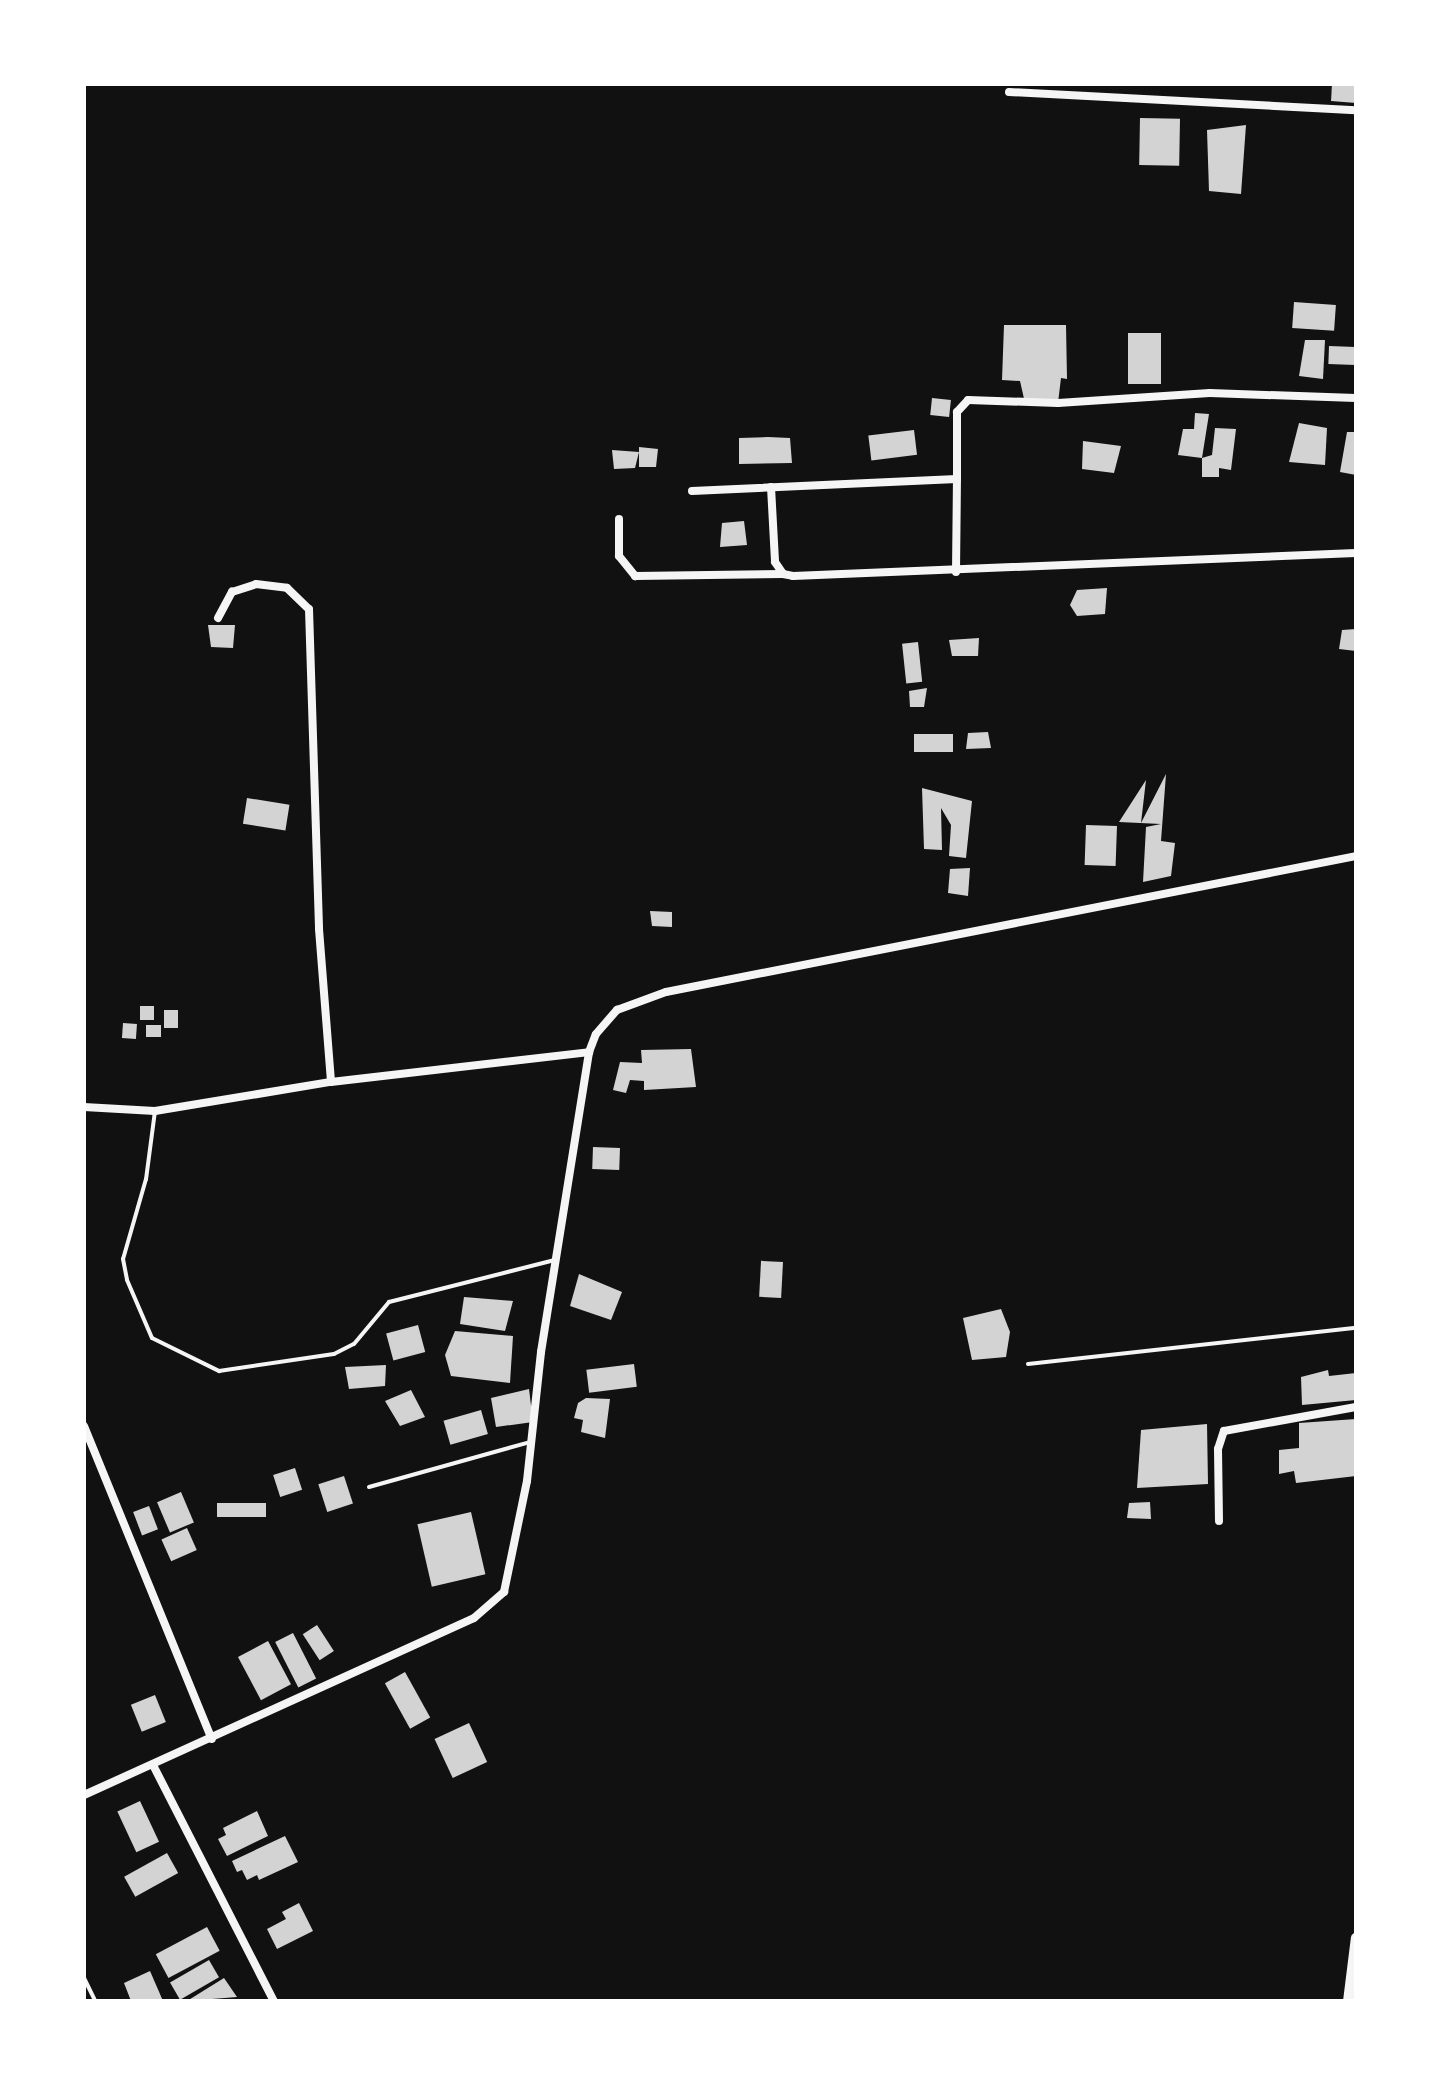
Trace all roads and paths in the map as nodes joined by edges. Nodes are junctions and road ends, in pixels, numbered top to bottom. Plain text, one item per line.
1 (1009, 92) dead end
2 (1356, 110) edge
3 (1356, 398) edge
4 (957, 479) junction
5 (771, 487) junction
6 (692, 491) dead end
7 (619, 519) dead end
8 (1356, 553) edge
9 (956, 572) junction
10 (783, 574) junction
11 (218, 618) dead end
12 (1356, 856) edge
13 (589, 1052) junction
14 (331, 1082) junction
15 (84, 1107) edge
16 (155, 1111) junction
17 (557, 1259) junction
18 (1356, 1328) edge
19 (1028, 1364) dead end
20 (1356, 1407) edge
21 (84, 1426) edge
22 (530, 1442) junction
23 (369, 1487) dead end
24 (1219, 1521) dead end
25 (212, 1739) junction
26 (153, 1765) junction
27 (84, 1795) edge
28 (1356, 1937) edge
29 (84, 1978) edge
30 (95, 2001) edge
31 (274, 2001) edge
32 (1348, 2001) edge

1 - 2 street
3 - 4 street
4 - 5 street
4 - 9 street
5 - 6 street
5 - 10 street
7 - 10 street
8 - 9 street
9 - 10 street
11 - 14 street
12 - 13 street
13 - 14 street
13 - 17 street
14 - 16 street
15 - 16 street
16 - 17 lane
17 - 22 street
18 - 19 lane
20 - 24 street
21 - 25 street
22 - 23 lane
22 - 25 street
25 - 26 street
26 - 27 street
26 - 31 street
28 - 32 street
29 - 30 lane

